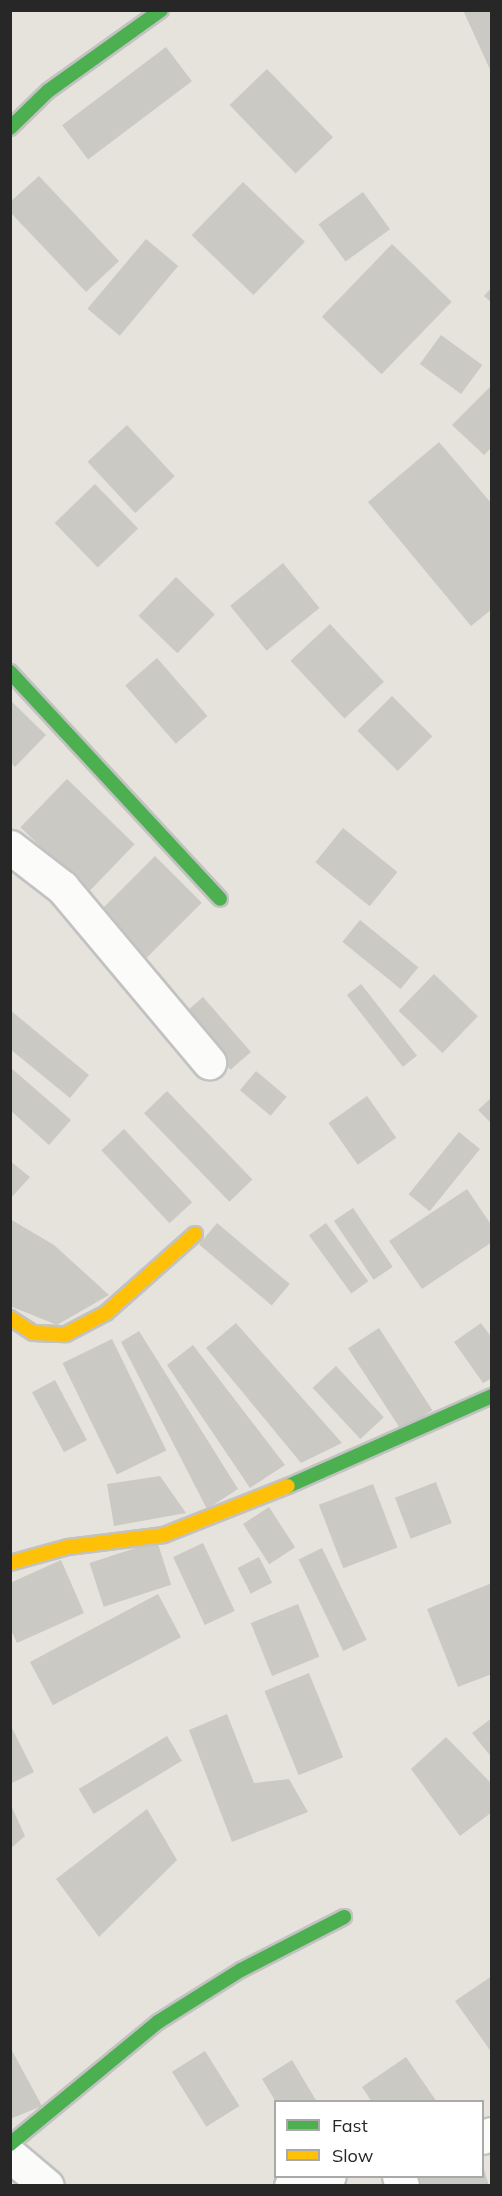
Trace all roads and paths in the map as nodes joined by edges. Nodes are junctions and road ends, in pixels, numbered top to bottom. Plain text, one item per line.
1 (161, 10) edge
2 (10, 128) edge
3 (10, 672) edge
4 (10, 847) edge
5 (220, 899) dead end
6 (209, 1062) dead end
7 (195, 1234) dead end
8 (10, 1318) edge
9 (492, 1395) edge
10 (10, 1563) edge
11 (344, 1917) dead end
12 (10, 2144) edge
13 (10, 2155) edge
14 (321, 2178) edge
15 (47, 2186) edge
16 (291, 2186) edge

1 - 2 street
3 - 5 street
4 - 6 street
7 - 8 street
9 - 10 street
11 - 12 street
13 - 15 street
14 - 16 street

